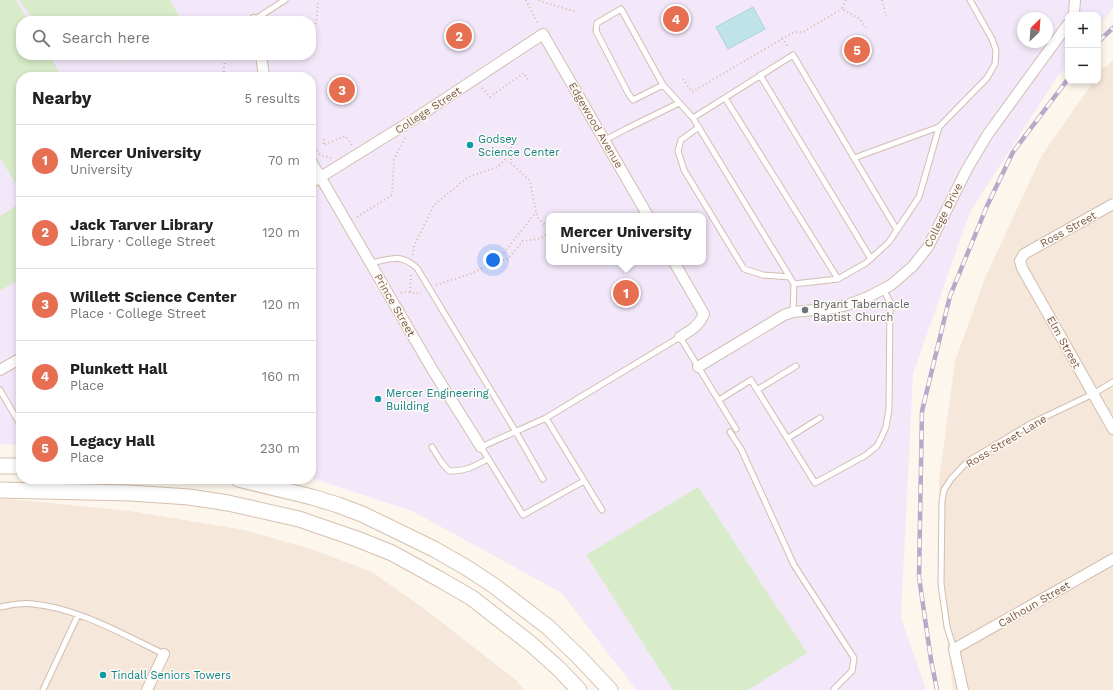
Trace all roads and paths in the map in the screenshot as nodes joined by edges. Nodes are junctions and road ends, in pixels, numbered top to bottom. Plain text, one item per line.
1 (285, 0) edge
2 (318, 0) edge
3 (526, 0) edge
4 (539, 0) edge
5 (846, 0) edge
6 (882, 0) edge
7 (970, 0) edge
8 (1075, 0) edge
9 (842, 9) junction
10 (577, 12) dead end
11 (1074, 12) edge
12 (261, 16) edge
13 (886, 16) dead end
14 (316, 24) edge
15 (867, 28) dead end
16 (1065, 28) edge
17 (543, 34) junction
18 (782, 38) junction
19 (792, 55) junction
20 (225, 60) edge
21 (262, 60) edge
22 (224, 72) edge
23 (263, 72) edge
24 (760, 75) junction
25 (475, 79) junction
26 (683, 79) dead end
27 (528, 80) dead end
28 (663, 85) junction
29 (725, 98) junction
30 (680, 103) junction
31 (693, 118) junction
32 (699, 127) junction
33 (939, 127) junction
34 (406, 136) dead end
35 (324, 139) dead end
36 (605, 140) junction
37 (511, 147) dead end
38 (316, 148) edge
39 (511, 153) junction
40 (358, 154) junction
41 (332, 158) dead end
42 (854, 158) junction
43 (316, 169) edge
44 (321, 177) junction
45 (316, 180) edge
46 (1113, 204) edge
47 (536, 212) junction
48 (646, 213) edge
49 (347, 222) junction
50 (546, 226) edge
51 (897, 230) junction
52 (546, 235) edge
53 (1024, 254) joint
54 (871, 259) junction
55 (370, 263) junction
56 (492, 263) junction
57 (412, 264) junction
58 (676, 265) edge
59 (790, 277) junction
60 (838, 279) junction
61 (794, 284) junction
62 (428, 289) junction
63 (883, 289) junction
64 (410, 292) junction
65 (391, 298) junction
66 (793, 312) junction
67 (680, 337) junction
68 (16, 361) edge
69 (796, 366) dead end
70 (698, 367) junction
71 (0, 370) edge
72 (1113, 382) edge
73 (0, 390) edge
74 (757, 390) junction
75 (1093, 394) junction
76 (718, 400) junction
77 (16, 417) edge
78 (546, 418) junction
79 (820, 418) dead end
80 (736, 429) dead end
81 (1113, 429) edge
82 (516, 432) junction
83 (730, 432) dead end
84 (788, 438) junction
85 (432, 447) dead end
86 (481, 447) junction
87 (488, 458) junction
88 (0, 466) edge
89 (16, 466) edge
90 (543, 479) dead end
91 (584, 481) junction
92 (259, 484) edge
93 (0, 490) edge
94 (602, 510) dead end
95 (1113, 559) edge
96 (0, 607) edge
97 (78, 615) junction
98 (954, 649) junction
99 (164, 654) joint
100 (834, 689) edge
101 (43, 690) edge
102 (147, 690) edge
103 (579, 690) edge
104 (610, 690) edge
105 (963, 690) edge

1 - 12 lane
2 - 14 path
3 - 17 path
4 - 10 path
5 - 9 path
6 - 13 path
7 - 33 lane
8 - 11 street
9 - 15 path
9 - 18 path
16 - 63 street, College Drive
17 - 25 street, College Street
17 - 36 street, Edgewood Avenue
18 - 19 path
18 - 26 path
19 - 24 lane
19 - 42 lane
20 - 22 path
21 - 23 street
24 - 29 lane
24 - 54 lane
25 - 27 path
25 - 40 street, College Street
28 - 28 lane
28 - 30 lane
29 - 31 lane
29 - 60 lane
30 - 31 lane
30 - 36 lane
31 - 32 lane
32 - 59 lane
32 - 59 lane
33 - 42 lane
33 - 51 lane
34 - 49 path
35 - 40 path
36 - 48 street, Edgewood Avenue
37 - 39 path
38 - 41 path
39 - 47 path
39 - 57 path
40 - 44 street, College Street
42 - 51 lane
43 - 44 street, Prince Street
44 - 45 street, College Street
44 - 49 street, Prince Street
46 - 53 street, Ross Street
47 - 50 path
47 - 56 path
49 - 55 street, Prince Street
51 - 54 lane
52 - 56 path
53 - 75 street, Elm Street
54 - 60 lane
55 - 57 lane
55 - 65 street, Prince Street
56 - 62 path
57 - 62 lane
57 - 64 path
58 - 67 street
59 - 61 lane
60 - 61 lane
61 - 66 lane
62 - 64 path
62 - 82 lane
63 - 66 street, College Drive
63 - 84 lane
64 - 65 path
65 - 86 street, Prince Street
66 - 70 street, College Drive
67 - 70 lane
67 - 78 lane
68 - 71 street
69 - 74 lane
70 - 76 lane
72 - 75 lane, Ross Street Lane
73 - 77 lane
74 - 76 lane
74 - 84 lane
75 - 81 street, Elm Street
75 - 98 lane, Ross Street Lane
76 - 80 lane
78 - 82 lane
78 - 91 lane
79 - 84 lane
82 - 86 lane
82 - 90 lane
83 - 100 lane
85 - 87 lane
86 - 87 lane
87 - 91 lane
88 - 89 street
91 - 94 lane
92 - 104 street
93 - 103 street
95 - 98 street, Calhoun Street
96 - 97 lane
97 - 99 lane
97 - 101 lane
98 - 105 street
99 - 102 street

